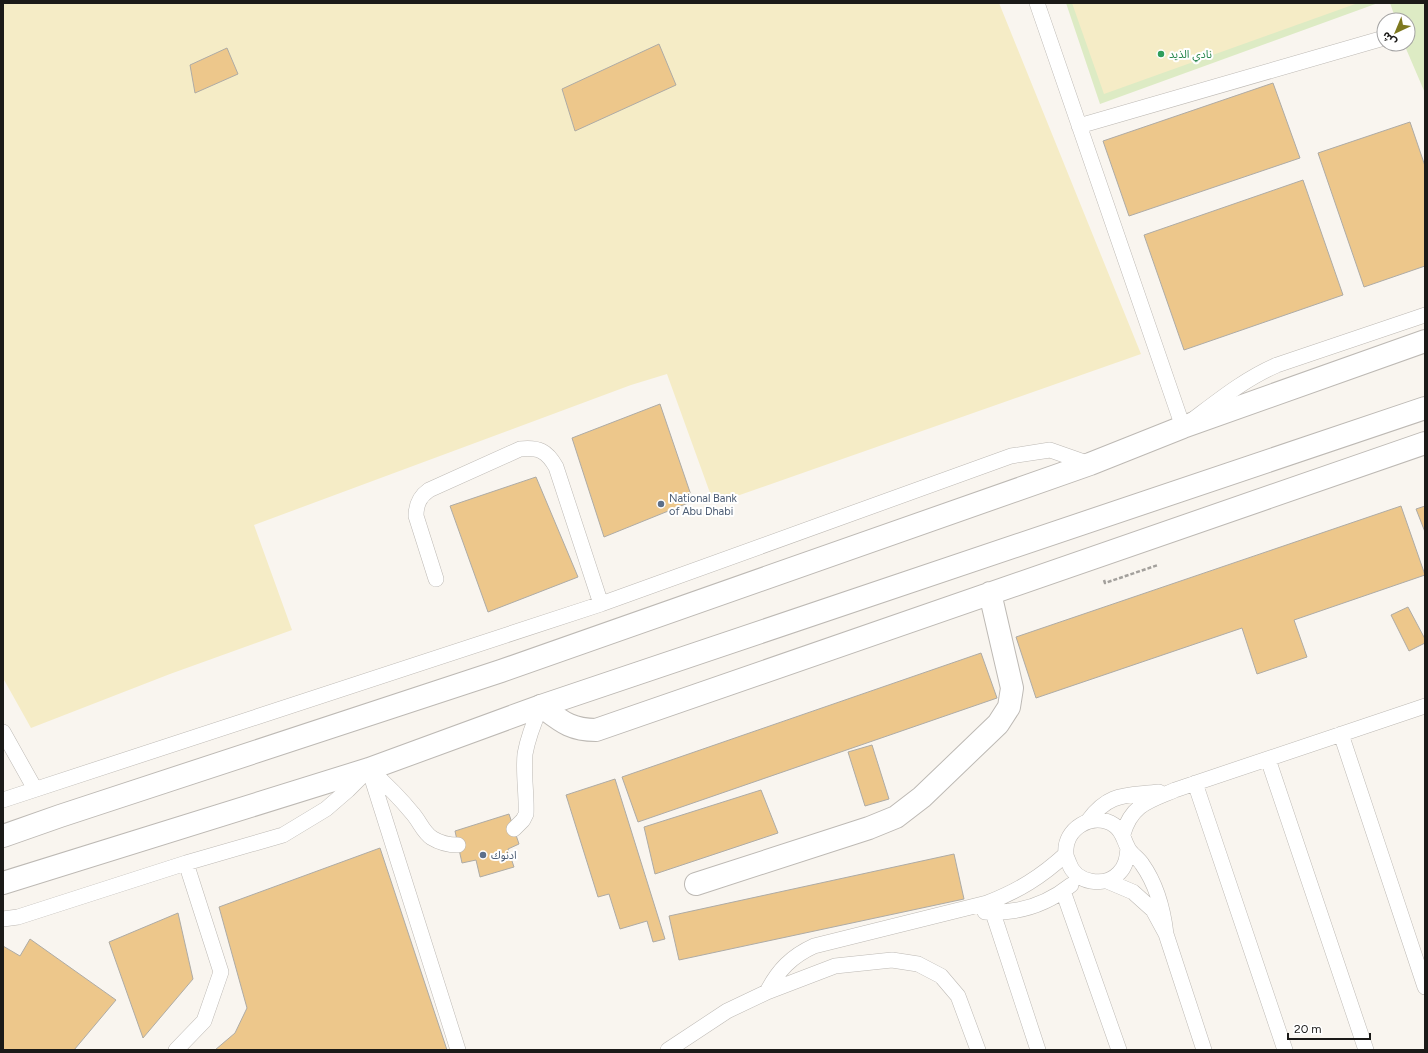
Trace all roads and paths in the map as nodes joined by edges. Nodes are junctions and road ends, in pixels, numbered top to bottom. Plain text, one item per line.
1 (1037, 3) edge
2 (1376, 40) edge
3 (1080, 126) junction
4 (1425, 315) edge
5 (1425, 341) edge
6 (1425, 408) edge
7 (1183, 427) junction
8 (1425, 443) edge
9 (1090, 464) junction
10 (436, 580) dead end
11 (990, 593) junction
12 (601, 604) junction
13 (541, 706) junction
14 (1425, 706) edge
15 (3, 732) edge
16 (1341, 734) junction
17 (1268, 759) junction
18 (370, 769) junction
19 (1195, 783) junction
20 (35, 789) junction
21 (1176, 790) junction
22 (3, 800) edge
23 (1088, 821) junction
24 (514, 829) dead end
25 (3, 836) edge
26 (1126, 841) junction
27 (458, 845) dead end
28 (1066, 854) junction
29 (186, 862) junction
30 (1080, 877) junction
31 (1107, 881) junction
32 (3, 883) edge
33 (696, 884) dead end
34 (1064, 891) junction
35 (965, 909) junction
36 (993, 913) junction
37 (3, 919) edge
38 (1166, 934) junction
39 (1425, 987) edge
40 (767, 992) junction
41 (176, 1050) edge
42 (458, 1050) edge
43 (668, 1050) edge
44 (978, 1050) edge
45 (1038, 1050) edge
46 (1119, 1050) edge
47 (1204, 1050) edge
48 (1285, 1050) edge
49 (1366, 1050) edge

1 - 3 lane
2 - 3 lane
3 - 7 lane
4 - 7 lane
5 - 7 main road
6 - 13 main road
7 - 9 main road
8 - 11 main road
9 - 12 lane
9 - 25 main road
10 - 12 lane
11 - 13 main road
11 - 33 main road
12 - 20 lane
13 - 18 main road
13 - 24 lane
14 - 16 lane
15 - 20 lane
16 - 17 lane
16 - 39 lane
17 - 19 lane
17 - 49 lane
18 - 27 lane
18 - 29 lane
18 - 32 main road
18 - 42 lane
19 - 21 lane
19 - 48 lane
20 - 22 lane
21 - 23 lane
21 - 26 lane
23 - 26 lane
23 - 28 lane
26 - 31 lane
26 - 38 lane
28 - 30 lane
28 - 35 lane
29 - 37 lane
29 - 41 lane
30 - 31 lane
30 - 34 lane
31 - 38 lane
34 - 36 lane
34 - 46 lane
35 - 36 lane
35 - 40 lane
36 - 45 lane
38 - 47 lane
40 - 43 lane
40 - 44 lane

